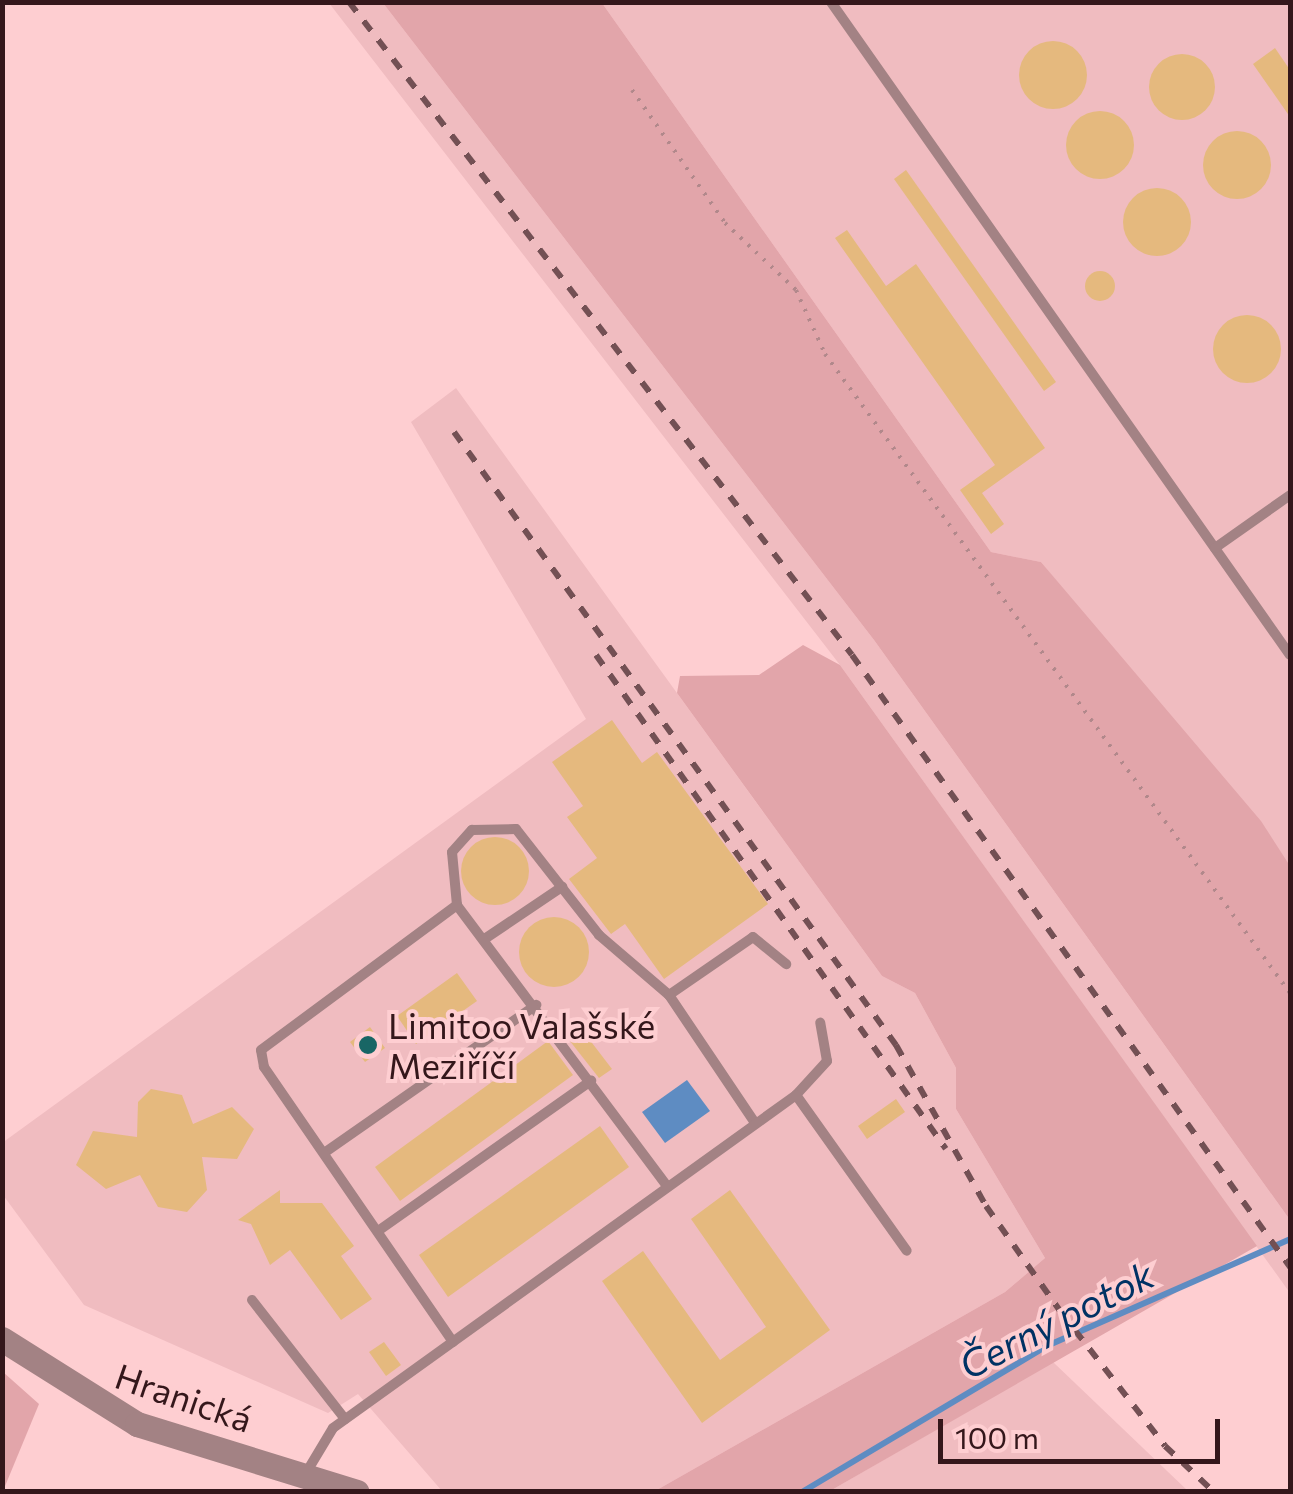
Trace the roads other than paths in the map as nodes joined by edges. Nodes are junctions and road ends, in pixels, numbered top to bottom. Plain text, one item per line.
1 (831, 2) edge
2 (1290, 495) edge
3 (1215, 548) junction
4 (1290, 655) edge
5 (562, 887) junction
6 (458, 904) junction
7 (486, 938) junction
8 (786, 964) dead end
9 (669, 995) junction
10 (536, 1005) junction
11 (820, 1023) dead end
12 (591, 1081) junction
13 (796, 1095) junction
14 (755, 1123) junction
15 (324, 1154) junction
16 (666, 1186) junction
17 (378, 1231) junction
18 (908, 1251) dead end
19 (252, 1300) dead end
20 (2, 1339) edge
21 (453, 1342) junction
22 (345, 1419) junction
23 (306, 1473) junction
24 (357, 1492) edge

1 - 3 lane
2 - 3 lane
3 - 4 lane
5 - 6 lane
5 - 7 lane
5 - 9 lane
6 - 7 lane
6 - 15 lane
7 - 10 lane
8 - 9 lane
9 - 14 lane
10 - 12 lane
10 - 15 lane
11 - 13 lane
12 - 16 lane
12 - 17 lane
13 - 14 lane
13 - 18 lane
14 - 16 lane
15 - 17 lane
16 - 21 lane
17 - 21 lane
19 - 22 lane
20 - 23 street, Hranická
21 - 22 lane
22 - 23 lane
23 - 24 street, Hranická

